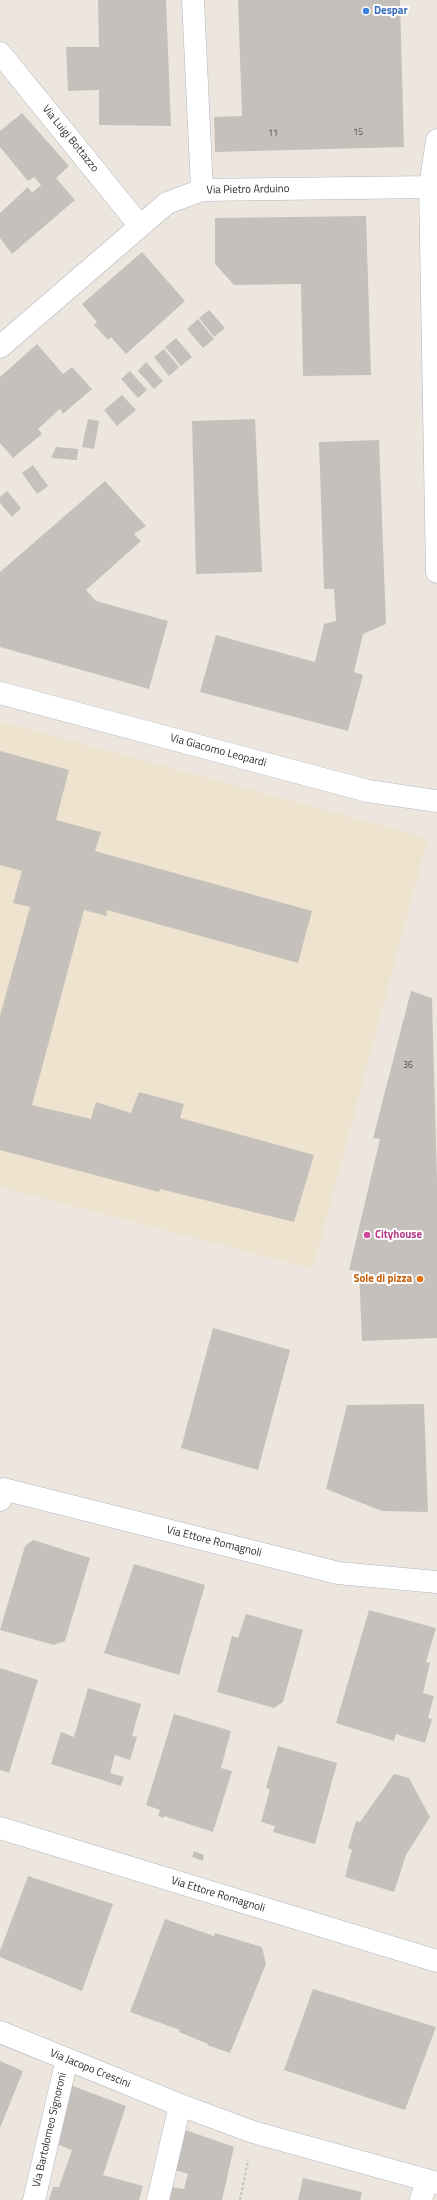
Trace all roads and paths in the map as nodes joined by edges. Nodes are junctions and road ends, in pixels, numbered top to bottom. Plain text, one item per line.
1 (193, 0) edge
2 (0, 53) edge
3 (437, 140) edge
4 (430, 187) junction
5 (202, 190) junction
6 (140, 226) junction
7 (0, 347) edge
8 (437, 572) edge
9 (0, 693) edge
10 (437, 801) edge
11 (0, 1500) edge
12 (437, 1582) edge
13 (0, 1828) edge
14 (437, 1961) edge
15 (0, 2032) edge
16 (66, 2059) junction
17 (180, 2105) junction
18 (254, 2132) junction
19 (428, 2188) edge
20 (34, 2200) edge
21 (158, 2200) edge
22 (240, 2200) edge

1 - 5 street
2 - 6 street, Via Luigi Bottazzo
3 - 4 street
4 - 5 street, Via Pietro Arduino
4 - 8 street
5 - 6 street, Via Pietro Arduino
6 - 7 street, Via Pietro Arduino
9 - 10 street, Via Giacomo Leopardi
11 - 12 street, Via Ettore Romagnoli
13 - 14 street, Via Ettore Romagnoli
15 - 16 street, Via Jacopo Crescini
16 - 17 street, Via Jacopo Crescini
16 - 20 street, Via Bartolomeo Signoroni
17 - 18 street, Via Jacopo Crescini
17 - 21 street
18 - 19 street, Via Jacopo Crescini
18 - 22 path

